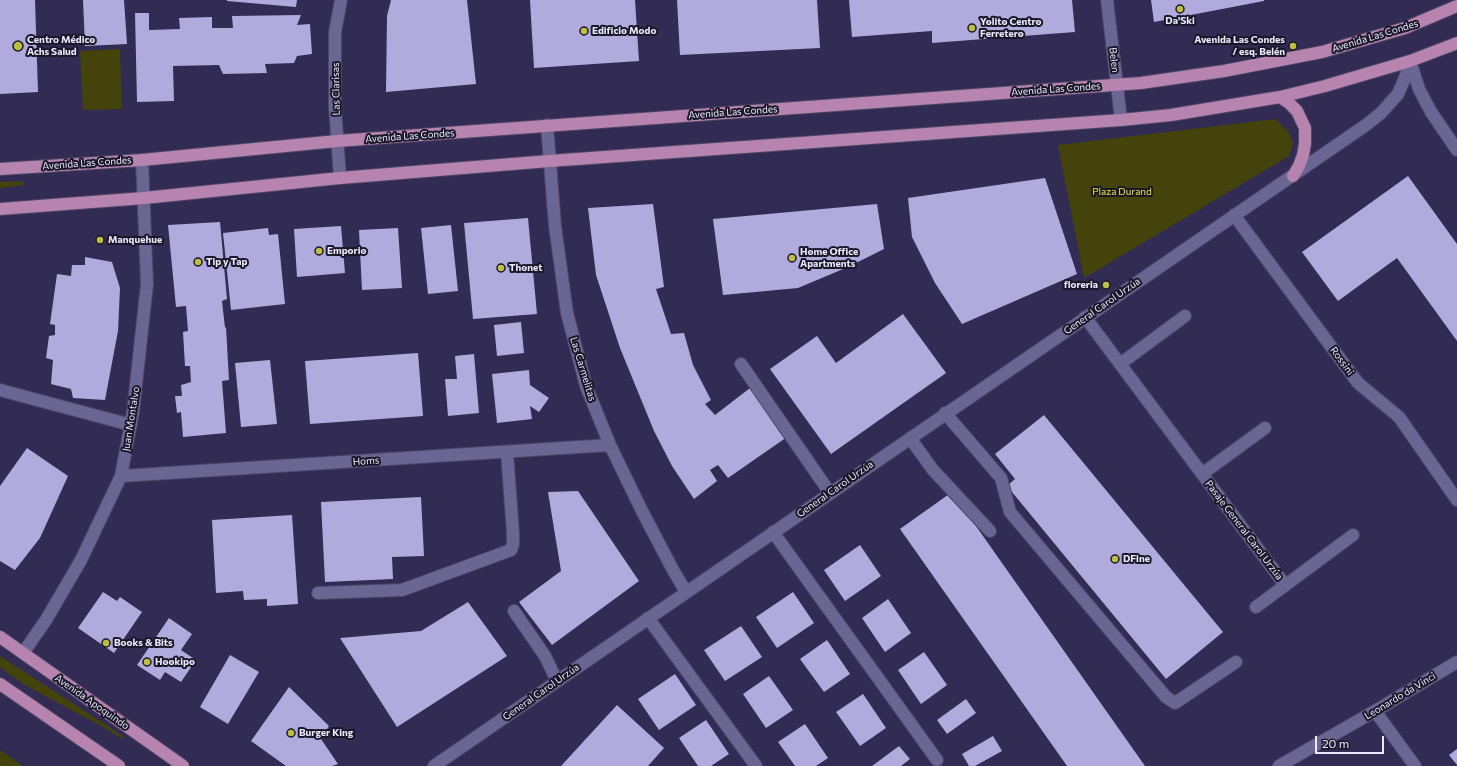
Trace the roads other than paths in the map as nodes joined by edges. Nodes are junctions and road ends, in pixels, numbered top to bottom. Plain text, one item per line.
1 (341, 0) edge
2 (1107, 0) edge
3 (1457, 6) edge
4 (1457, 43) edge
5 (1410, 61) junction
6 (1117, 85) junction
7 (1280, 97) junction
8 (1121, 120) junction
9 (547, 125) junction
10 (337, 141) junction
11 (1457, 150) edge
12 (142, 160) junction
13 (549, 161) junction
14 (0, 169) edge
15 (1293, 176) junction
16 (340, 178) junction
17 (144, 198) junction
18 (0, 209) edge
19 (1234, 215) junction
20 (1185, 316) dead end
21 (1085, 317) junction
22 (741, 364) dead end
23 (1120, 364) junction
24 (0, 390) edge
25 (946, 414) junction
26 (131, 425) junction
27 (1265, 428) dead end
28 (910, 438) junction
29 (610, 446) junction
30 (506, 452) junction
31 (1202, 474) junction
32 (121, 476) junction
33 (830, 493) junction
34 (1457, 500) edge
35 (990, 531) dead end
36 (773, 532) junction
37 (1353, 535) dead end
38 (1285, 585) junction
39 (686, 592) junction
40 (318, 593) dead end
41 (1256, 607) dead end
42 (514, 611) dead end
43 (648, 618) junction
44 (0, 637) edge
45 (23, 653) junction
46 (1236, 662) dead end
47 (1457, 662) edge
48 (557, 681) junction
49 (0, 684) edge
50 (1375, 711) junction
51 (937, 760) dead end
52 (119, 766) edge
53 (183, 766) edge
54 (434, 766) edge
55 (756, 766) edge
56 (1279, 766) edge
57 (1415, 766) edge

1 - 10 street, Las Clarisas
2 - 6 street, Belen
3 - 6 main road, Avenida Las Condes
4 - 5 main road
5 - 7 main road
5 - 11 street
5 - 15 street, General Carol Urzúa
6 - 8 street, Belen
6 - 9 main road, Avenida Las Condes
7 - 8 main road
7 - 15 main road
8 - 13 main road
9 - 10 main road, Avenida Las Condes
9 - 13 street, Las Carmelitas
10 - 12 main road, Avenida Las Condes
10 - 16 street, Las Clarisas
12 - 14 main road, Avenida Las Condes
12 - 17 street, Juan Montalvo
13 - 16 main road
13 - 29 street, Las Carmelitas
15 - 19 street, General Carol Urzúa
16 - 17 main road
17 - 18 main road
17 - 26 street, Juan Montalvo
19 - 21 street, General Carol Urzúa
19 - 34 street, Rossini
20 - 23 street
21 - 23 street, Pasaje General Carol Urzúa
21 - 25 street, General Carol Urzúa
22 - 33 street
23 - 31 street, Pasaje General Carol Urzúa
24 - 26 street
25 - 28 street, General Carol Urzúa
25 - 46 street
26 - 32 street, Juan Montalvo
27 - 31 street, Pasaje General Carol Urzúa
28 - 33 street, General Carol Urzúa
28 - 35 street
29 - 30 street, Homs
29 - 39 street, Las Carmelitas
30 - 32 street, Homs
30 - 40 street
31 - 38 street, Pasaje General Carol Urzúa
32 - 45 street, Juan Montalvo
33 - 36 street, General Carol Urzúa
36 - 39 street, General Carol Urzúa
36 - 51 street
37 - 38 street, Pasaje General Carol Urzúa
38 - 41 street, Pasaje General Carol Urzúa
39 - 43 street, General Carol Urzúa
42 - 48 street
43 - 48 street, General Carol Urzúa
43 - 55 street
44 - 45 main road, Avenida Apoquindo
45 - 53 main road, Avenida Apoquindo
47 - 50 street, Leonardo da Vinci
48 - 54 street, General Carol Urzúa
49 - 52 main road
50 - 56 street, Leonardo da Vinci
50 - 57 street

